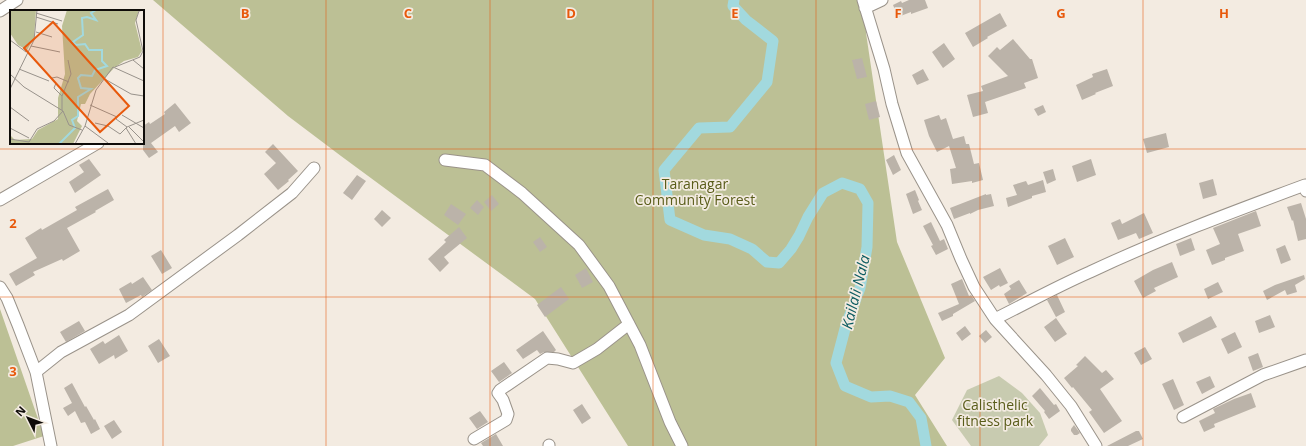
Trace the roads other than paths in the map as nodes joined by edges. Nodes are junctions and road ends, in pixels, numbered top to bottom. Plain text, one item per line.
1 (17, 0) edge
2 (882, 0) edge
3 (864, 4) edge
4 (0, 11) edge
5 (96, 144) edge
6 (445, 160) dead end
7 (314, 168) dead end
8 (1306, 191) edge
9 (0, 200) edge
10 (0, 287) edge
11 (995, 319) junction
12 (629, 324) junction
13 (1306, 360) edge
14 (36, 372) junction
15 (1183, 417) dead end
16 (474, 439) dead end
17 (51, 446) edge
18 (682, 446) edge
19 (1096, 446) edge

1 - 4 street
2 - 3 street
3 - 11 street
5 - 9 street
6 - 12 street
7 - 14 street
8 - 11 street
10 - 14 street
11 - 19 street
12 - 16 street
12 - 18 street
13 - 15 street
14 - 17 street

